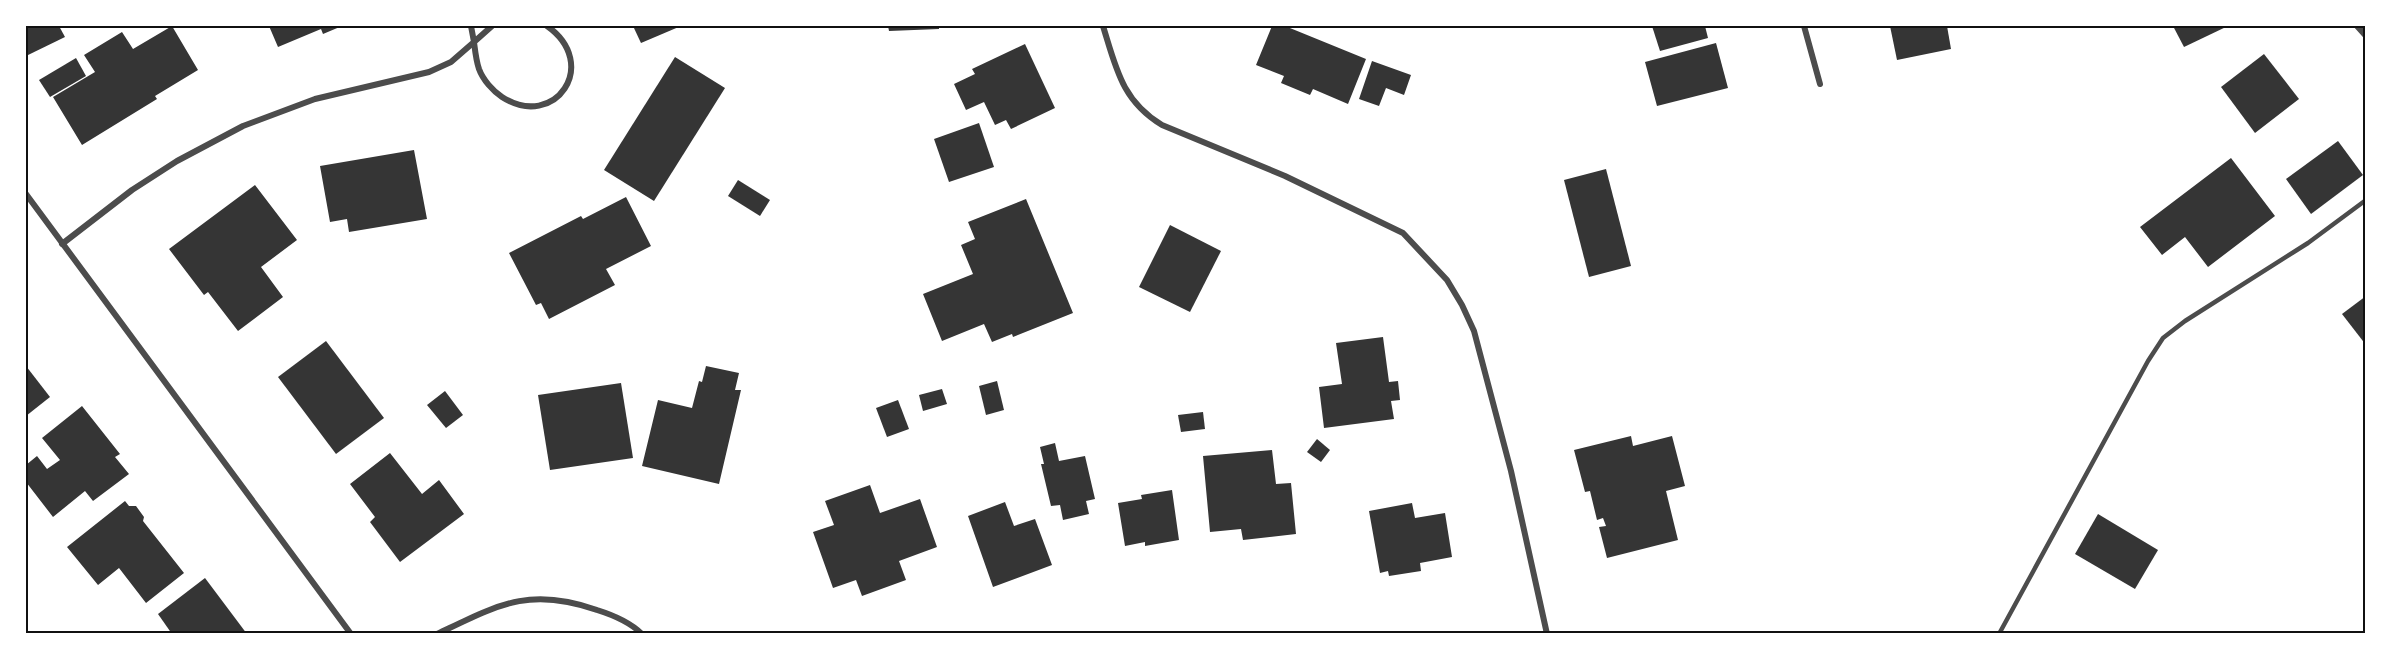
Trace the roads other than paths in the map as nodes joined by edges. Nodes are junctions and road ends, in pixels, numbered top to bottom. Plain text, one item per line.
1 (471, 26) edge
2 (492, 26) edge
3 (547, 26) edge
4 (1104, 26) edge
5 (1804, 26) edge
6 (2357, 26) edge
7 (2366, 36) edge
8 (474, 42) junction
9 (1820, 84) dead end
10 (26, 194) edge
11 (2366, 201) edge
12 (62, 244) junction
13 (351, 633) edge
14 (437, 633) edge
15 (642, 633) edge
16 (1547, 633) edge
17 (1999, 633) edge

1 - 8 street
2 - 8 street
3 - 8 street
4 - 16 street
5 - 9 street
6 - 7 street
8 - 12 street
10 - 12 street
11 - 17 lane
12 - 13 street
14 - 15 street

